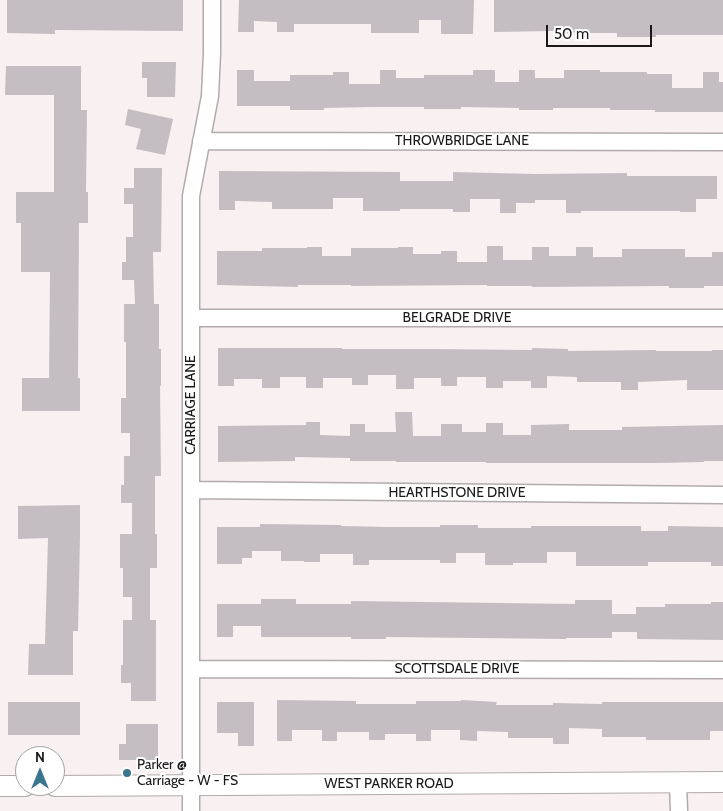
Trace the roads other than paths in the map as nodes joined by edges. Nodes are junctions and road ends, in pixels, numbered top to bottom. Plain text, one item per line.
1 (212, 0) edge
2 (201, 140) junction
3 (723, 142) edge
4 (191, 318) junction
5 (723, 318) edge
6 (191, 490) junction
7 (723, 495) edge
8 (191, 669) junction
9 (723, 670) edge
10 (723, 782) edge
11 (678, 783) junction
12 (0, 786) edge
13 (15, 786) edge
14 (65, 786) edge
15 (191, 786) junction
16 (191, 811) edge
17 (679, 811) edge

1 - 2 street, CARRIAGE LANE
2 - 3 street, THROWBRIDGE LANE
2 - 4 street, CARRIAGE LANE
4 - 5 street, BELGRADE DRIVE
4 - 6 street, CARRIAGE LANE
6 - 7 street, HEARTHSTONE DRIVE
6 - 8 street, CARRIAGE LANE
8 - 9 street, SCOTTSDALE DRIVE
8 - 15 street, CARRIAGE LANE
10 - 11 main road, WEST PARKER ROAD
11 - 15 main road, WEST PARKER ROAD
11 - 17 street
12 - 13 main road
14 - 15 main road, WEST PARKER ROAD
15 - 16 street, CARRIAGE LANE

